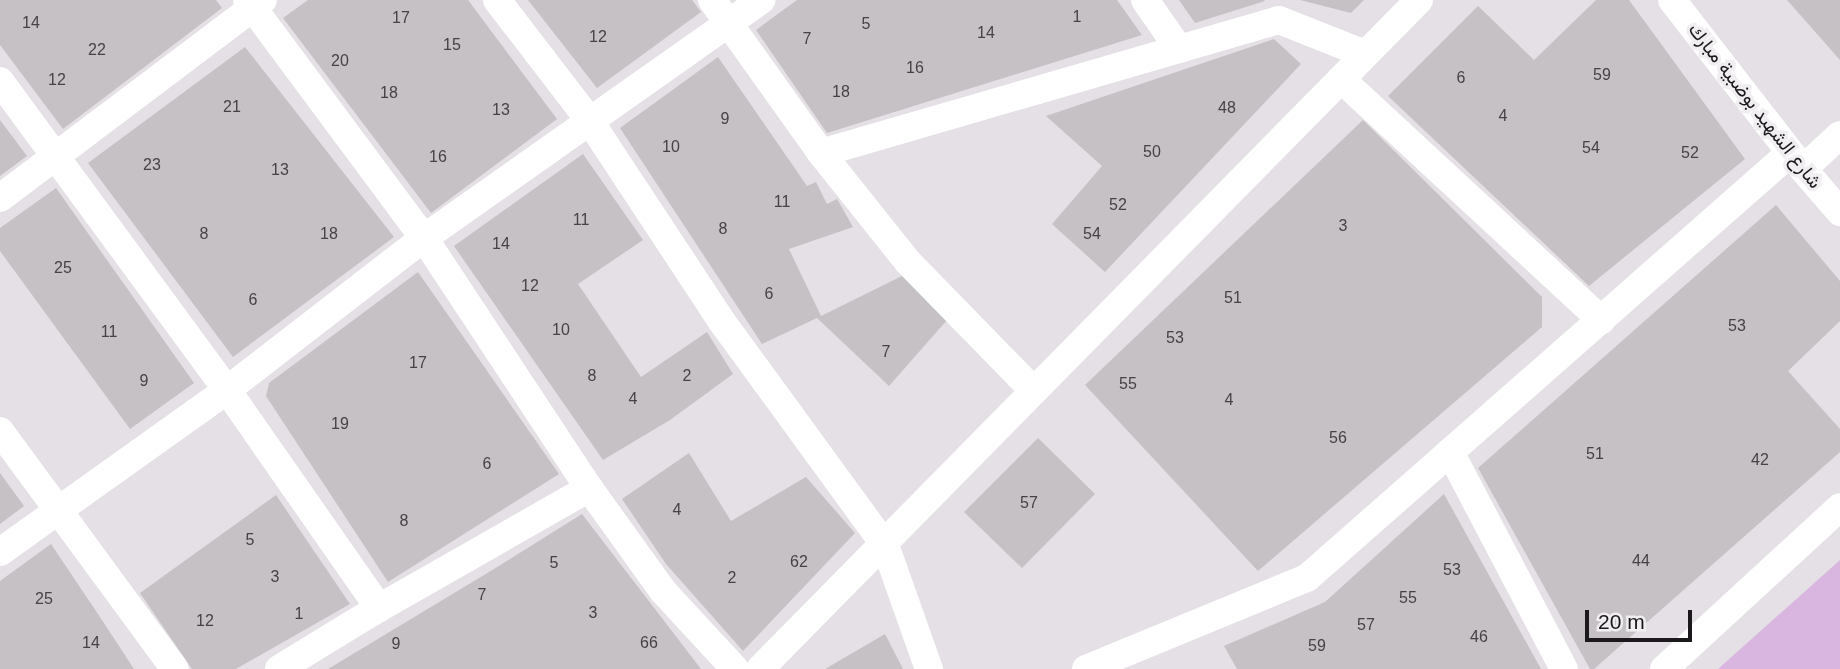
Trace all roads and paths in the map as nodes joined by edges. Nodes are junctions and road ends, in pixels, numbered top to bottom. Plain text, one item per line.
1 (498, 0) edge
2 (712, 0) edge
3 (761, 0) edge
4 (1145, 0) edge
5 (1419, 0) edge
6 (1672, 0) edge
7 (254, 3) edge
8 (728, 24) junction
9 (1179, 49) junction
10 (1365, 54) junction
11 (1341, 79) junction
12 (0, 80) edge
13 (589, 120) junction
14 (1840, 135) edge
15 (821, 153) junction
16 (57, 155) junction
17 (1796, 161) junction
18 (0, 198) edge
19 (1840, 212) edge
20 (424, 238) junction
21 (1601, 320) junction
22 (228, 390) junction
23 (1034, 391) junction
24 (0, 430) edge
25 (1450, 452) junction
26 (589, 488) junction
27 (1840, 507) edge
28 (58, 510) junction
29 (885, 545) junction
30 (0, 552) edge
31 (379, 608) junction
32 (175, 669) edge
33 (279, 669) edge
34 (735, 669) edge
35 (760, 669) edge
36 (929, 669) edge
37 (1086, 669) edge
38 (1564, 669) edge
39 (1664, 669) edge

1 - 13 street
2 - 8 street
3 - 8 street
4 - 9 street
5 - 10 street
6 - 17 street, شارع الشهيد بوضبية مبارك
7 - 16 street
7 - 20 street
8 - 13 street
8 - 15 street
9 - 10 street
9 - 15 street
10 - 11 street
11 - 21 street
11 - 23 street
12 - 16 street
13 - 20 street
13 - 29 street
14 - 17 street
15 - 23 street
16 - 18 street
16 - 22 street
17 - 19 street, شارع الشهيد بوضبية مبارك
17 - 21 street
20 - 22 street
20 - 26 street
21 - 25 street
22 - 28 street
22 - 31 street
23 - 29 street
24 - 28 street
25 - 37 street
25 - 38 street
26 - 31 street
26 - 34 street
27 - 39 street
28 - 30 street
28 - 32 street
29 - 35 street
29 - 36 street
31 - 33 street

